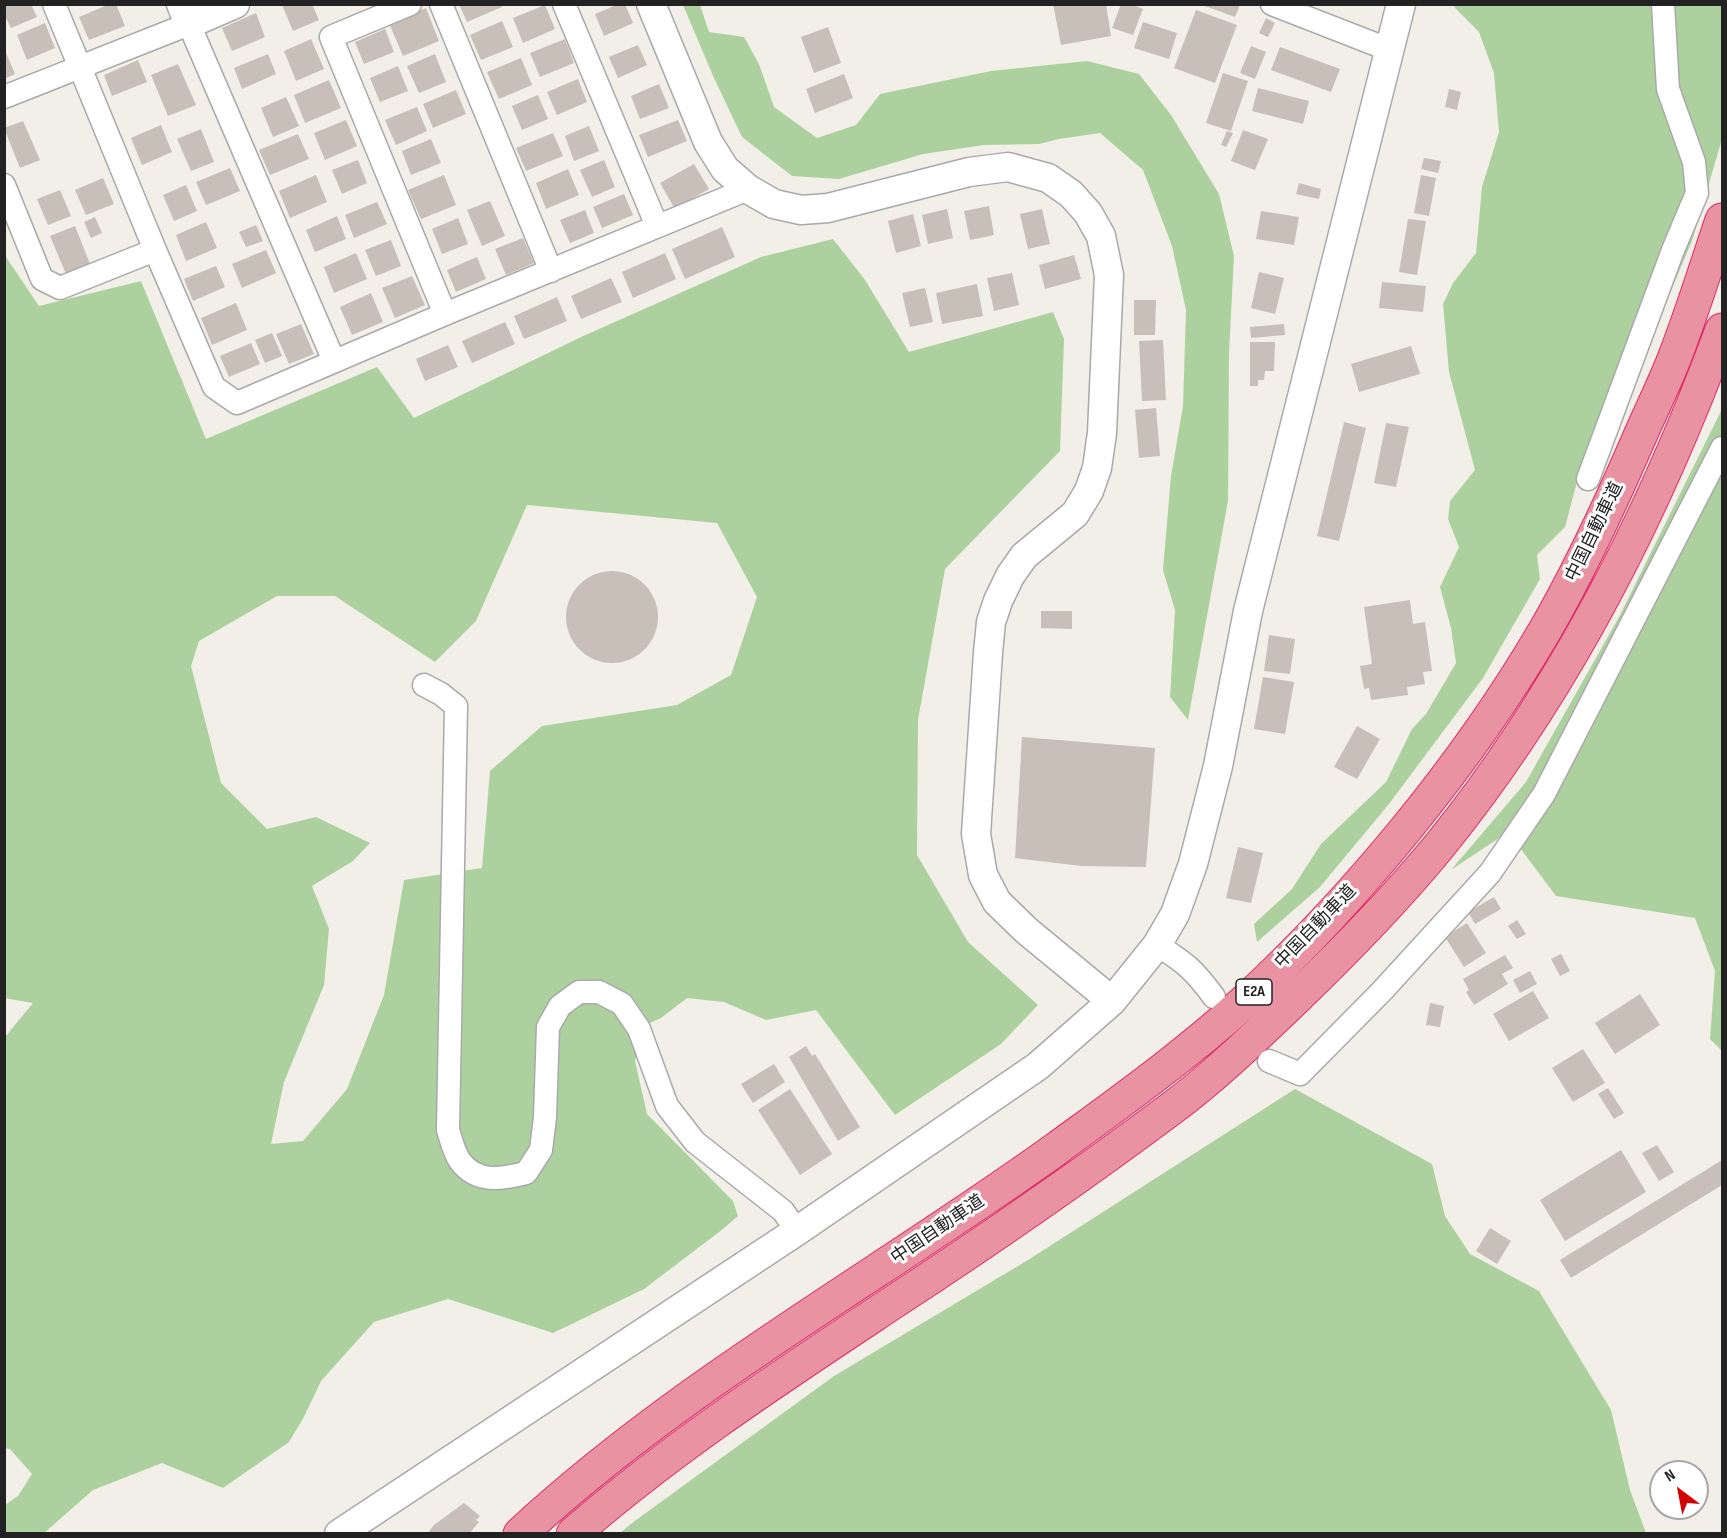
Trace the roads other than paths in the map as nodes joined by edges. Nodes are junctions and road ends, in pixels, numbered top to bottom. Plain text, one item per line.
1 (54, 4) edge
2 (235, 4) edge
3 (410, 4) edge
4 (441, 4) edge
5 (564, 4) edge
6 (651, 4) edge
7 (1272, 4) edge
8 (1401, 4) edge
9 (1663, 4) edge
10 (185, 14) edge
11 (1390, 50) junction
12 (79, 66) junction
13 (4, 98) edge
14 (4, 185) edge
15 (748, 189) junction
16 (1722, 220) edge
17 (657, 226) junction
18 (155, 250) junction
19 (551, 271) junction
20 (445, 314) junction
21 (1722, 330) edge
22 (334, 361) junction
23 (1722, 448) edge
24 (1588, 479) dead end
25 (424, 685) dead end
26 (1157, 945) junction
27 (1214, 997) dead end
28 (1112, 1001) junction
29 (1269, 1061) dead end
30 (797, 1231) junction
31 (339, 1533) edge
32 (520, 1533) edge
33 (573, 1533) edge

1 - 12 street
2 - 10 street
3 - 20 street
4 - 19 street
5 - 17 street
6 - 15 street
7 - 11 street
8 - 11 street
9 - 24 street
10 - 12 street
10 - 22 street
11 - 26 street
12 - 13 street
12 - 18 street
14 - 18 street
15 - 17 street
15 - 28 street
16 - 32 highway, 中国自動車道 / E2A
17 - 19 street
18 - 22 street
19 - 20 street
20 - 22 street
21 - 33 highway, 中国自動車道 / E2A
23 - 29 street
25 - 30 street
26 - 27 street
26 - 28 street
28 - 30 street
30 - 31 street

